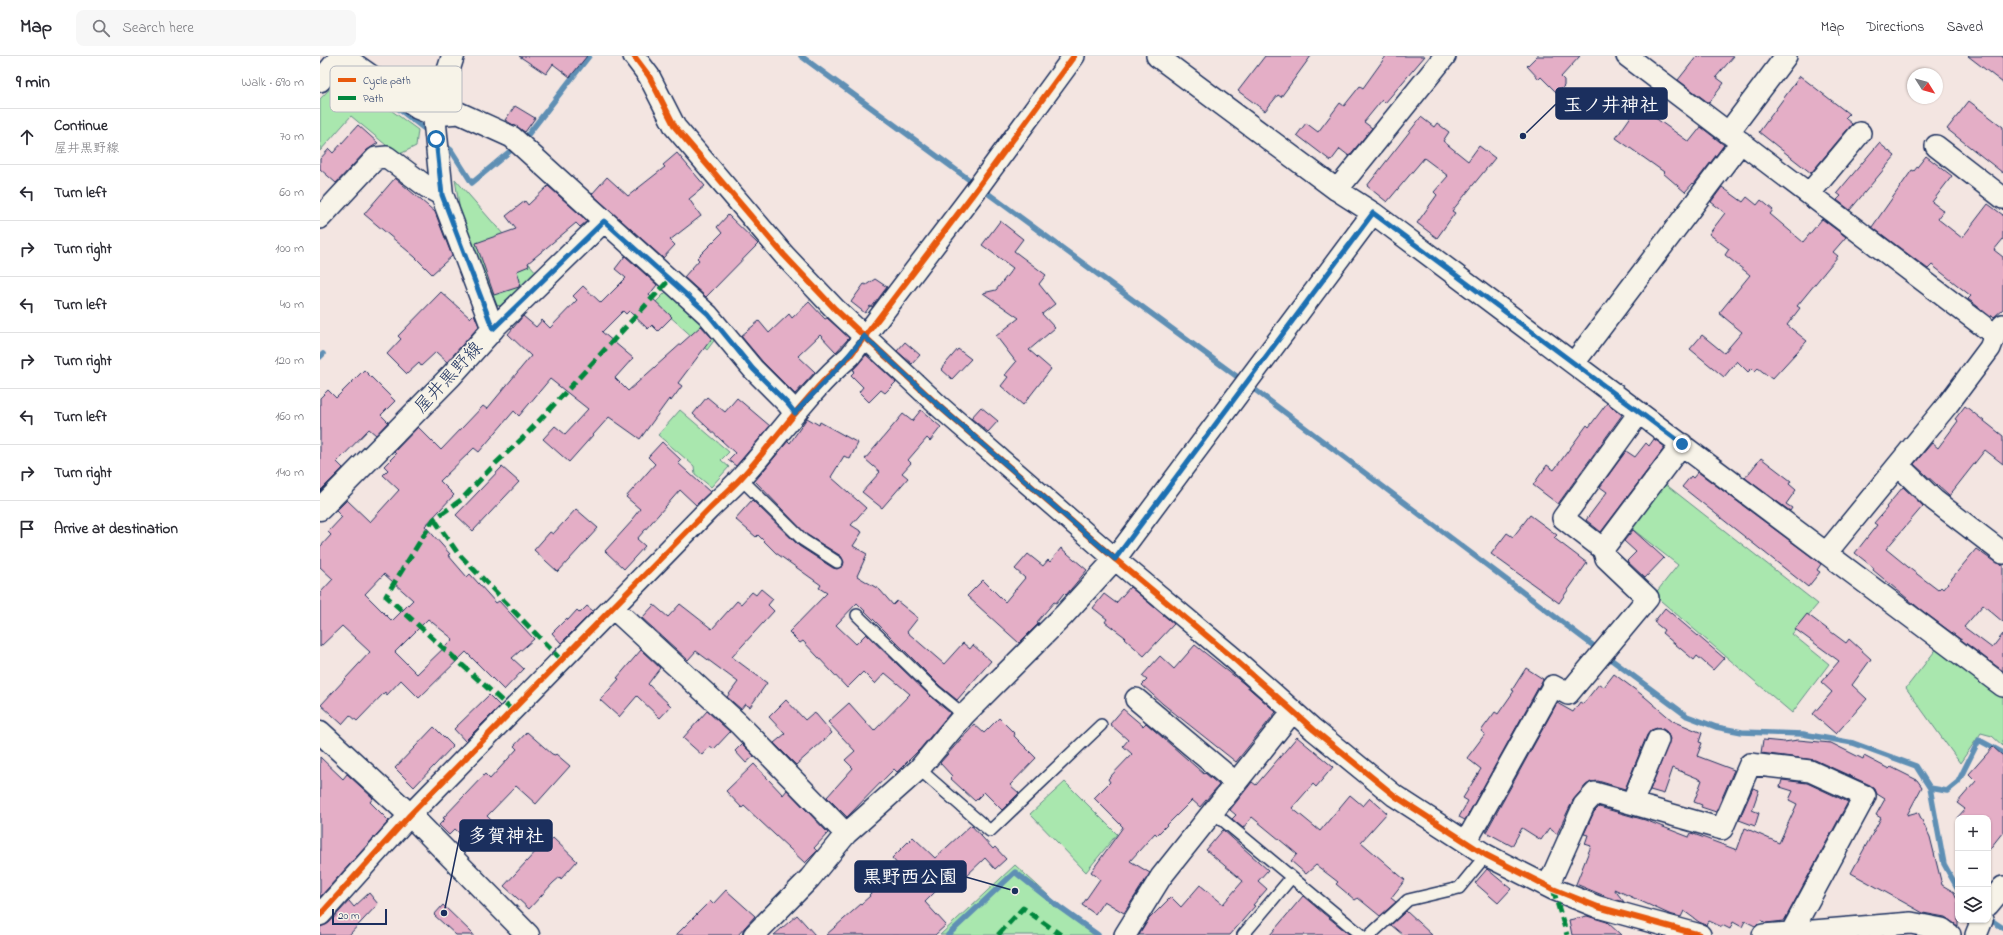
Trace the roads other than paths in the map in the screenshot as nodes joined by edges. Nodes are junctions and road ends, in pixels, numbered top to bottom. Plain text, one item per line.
1 (342, 56) edge
2 (453, 56) edge
3 (634, 56) edge
4 (1074, 56) edge
5 (1157, 56) edge
6 (1445, 56) edge
7 (1627, 56) edge
8 (1786, 56) edge
9 (333, 66) edge
10 (356, 66) edge
11 (450, 66) edge
12 (330, 70) edge
13 (320, 81) edge
14 (426, 112) edge
15 (435, 112) edge
16 (434, 115) junction
17 (1860, 133) dead end
18 (1734, 138) junction
19 (1936, 146) dead end
20 (1337, 190) junction
21 (1809, 194) junction
22 (442, 195) junction
23 (2003, 198) edge
24 (1373, 213) junction
25 (320, 218) edge
26 (604, 221) junction
27 (493, 329) junction
28 (1999, 330) edge
29 (864, 336) junction
30 (1574, 363) junction
31 (795, 413) junction
32 (1639, 413) junction
33 (1682, 444) junction
34 (1898, 465) junction
35 (741, 479) junction
36 (320, 509) edge
37 (1603, 549) junction
38 (1826, 552) junction
39 (2003, 553) edge
40 (1115, 559) junction
41 (837, 562) dead end
42 (613, 608) junction
43 (857, 615) dead end
44 (2003, 686) edge
45 (1136, 699) dead end
46 (1293, 711) junction
47 (964, 715) junction
48 (1101, 725) dead end
49 (320, 732) edge
50 (1658, 740) dead end
51 (919, 769) junction
52 (1236, 783) junction
53 (1632, 803) junction
54 (1213, 812) junction
55 (410, 815) junction
56 (846, 834) junction
57 (1466, 842) junction
58 (1486, 854) junction
59 (1291, 878) junction
60 (1548, 886) junction
61 (2003, 887) edge
62 (1991, 902) edge
63 (320, 915) edge
64 (1981, 923) edge
65 (1660, 930) edge
66 (764, 932) edge
67 (1791, 933) junction
68 (528, 935) edge
69 (1125, 935) edge
70 (1243, 935) edge
71 (1361, 935) edge
72 (1370, 935) edge
73 (1700, 935) edge
74 (1763, 935) edge
75 (1950, 935) edge
76 (1976, 935) edge

1 - 9 street
1 - 10 street
2 - 11 main road, 屋井黒野線
3 - 29 street
4 - 29 street
5 - 20 street
6 - 20 street
7 - 18 street
8 - 18 street
12 - 13 street
14 - 16 street
15 - 16 main road, 屋井黒野線
16 - 22 main road, 屋井黒野線
16 - 26 street
17 - 21 street
18 - 21 street
18 - 30 street
19 - 23 street
20 - 24 street
21 - 28 street
22 - 25 street
22 - 27 main road, 屋井黒野線
24 - 30 street
24 - 40 street
26 - 27 street
26 - 31 street
27 - 36 main road, 屋井黒野線
28 - 34 street
29 - 31 street
29 - 40 street
30 - 32 street
31 - 35 street
32 - 33 street
32 - 37 street
33 - 37 street
33 - 38 street
34 - 38 street
34 - 39 street
35 - 41 lane
35 - 42 street
37 - 57 street
38 - 44 street
40 - 46 street
40 - 47 street
42 - 55 street
42 - 56 street
43 - 47 lane
45 - 52 street
46 - 52 street
46 - 57 street
47 - 51 street
48 - 51 lane
49 - 55 main road
50 - 53 street
51 - 56 street
52 - 54 street
53 - 60 street
53 - 67 street
54 - 59 lane
54 - 69 street
55 - 63 street
55 - 68 main road
56 - 66 street
57 - 58 street
58 - 60 street
58 - 72 lane
59 - 70 lane
59 - 71 lane
60 - 65 street
61 - 62 street
64 - 76 street
65 - 73 street
67 - 74 street
67 - 75 street

